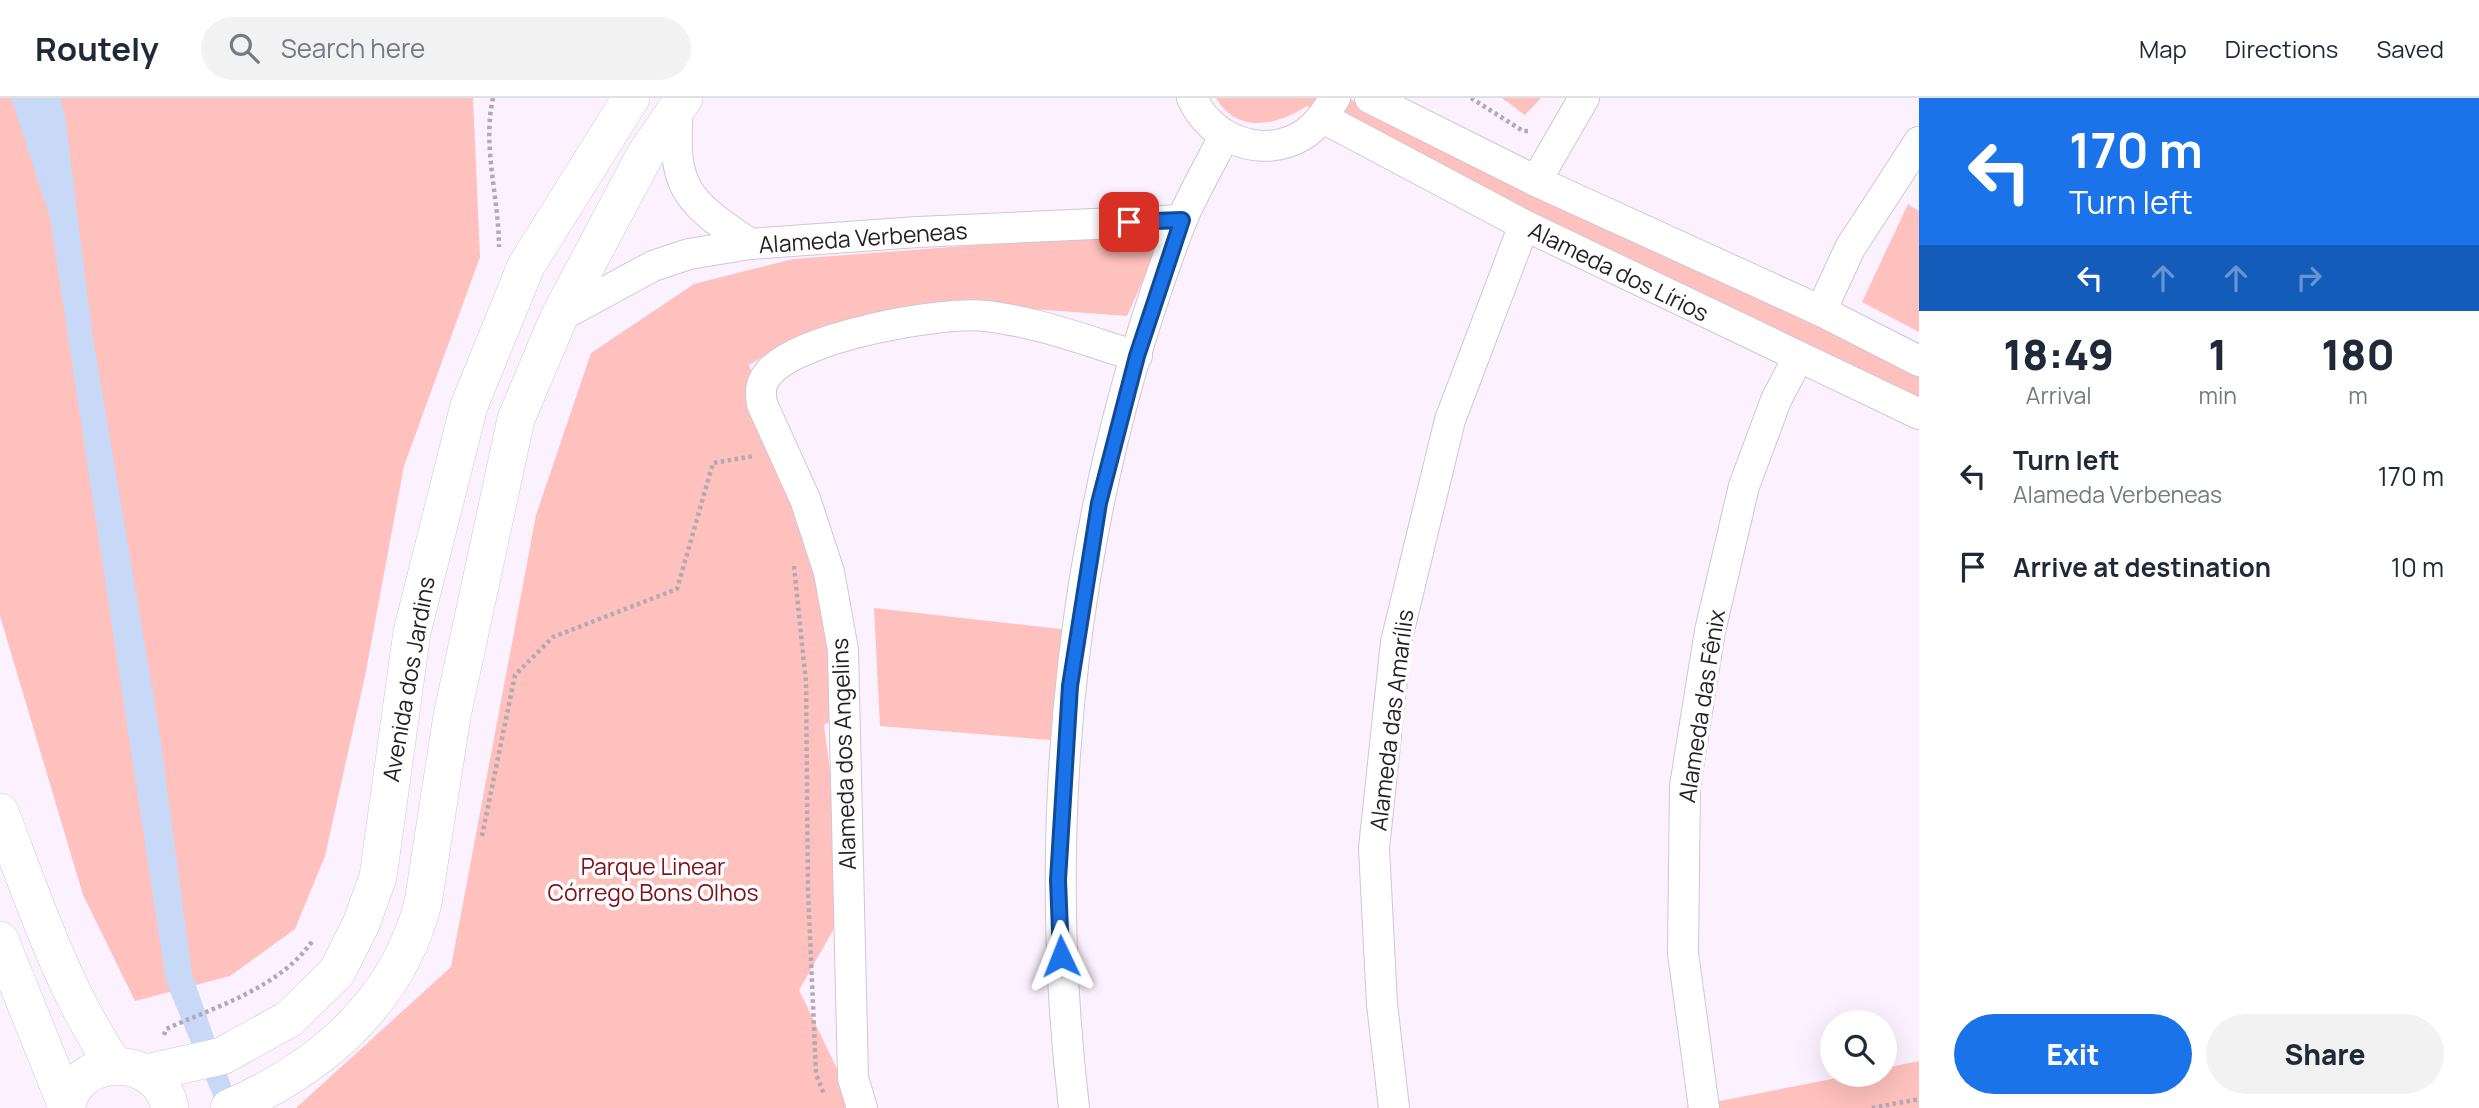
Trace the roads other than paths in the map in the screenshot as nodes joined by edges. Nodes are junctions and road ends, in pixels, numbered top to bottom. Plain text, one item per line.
1 (631, 98) edge
2 (1192, 98) edge
3 (1370, 98) edge
4 (1584, 98) edge
5 (681, 102) edge
6 (1329, 108) edge
7 (1224, 136) junction
8 (1919, 142) edge
9 (1536, 181) junction
10 (1182, 220) junction
11 (1524, 225) junction
12 (750, 244) junction
13 (1679, 248) junction
14 (1660, 292) junction
15 (1821, 311) junction
16 (559, 317) junction
17 (1137, 356) junction
18 (1798, 358) junction
19 (1919, 361) edge
20 (469, 406) junction
21 (1919, 414) edge
22 (516, 419) junction
23 (0, 812) edge
24 (378, 877) junction
25 (423, 903) junction
26 (0, 940) edge
27 (130, 1069) junction
28 (236, 1105) edge
29 (66, 1106) edge
30 (170, 1108) edge
31 (862, 1108) edge
32 (1074, 1108) edge
33 (1394, 1108) edge
34 (1704, 1108) edge

1 - 20 main road, Avenida dos Jardins
2 - 7 street
3 - 9 street, Alameda dos Lírios
4 - 9 street
5 - 12 street
5 - 16 main road
6 - 7 street
6 - 11 street, Alameda dos Lírios
7 - 10 street
8 - 15 street
9 - 13 street, Alameda dos Lírios
10 - 12 street, Alameda Verbeneas
10 - 17 street
11 - 14 street, Alameda dos Lírios
11 - 33 street, Alameda das Amarílis
12 - 16 street, Alameda Verbeneas
13 - 14 street
13 - 15 street, Alameda dos Lírios
14 - 18 street, Alameda dos Lírios
15 - 19 street, Alameda dos Lírios
16 - 22 main road
17 - 31 street, Alameda dos Angelins
17 - 32 street
18 - 21 street, Alameda dos Lírios
18 - 34 street, Alameda das Fênix
20 - 22 main road
20 - 24 main road, Avenida dos Jardins
22 - 25 main road
23 - 27 main road
24 - 25 main road
24 - 27 main road, Avenida dos Jardins
25 - 28 main road
26 - 29 main road
27 - 29 main road, Avenida dos Jardins
27 - 30 main road

